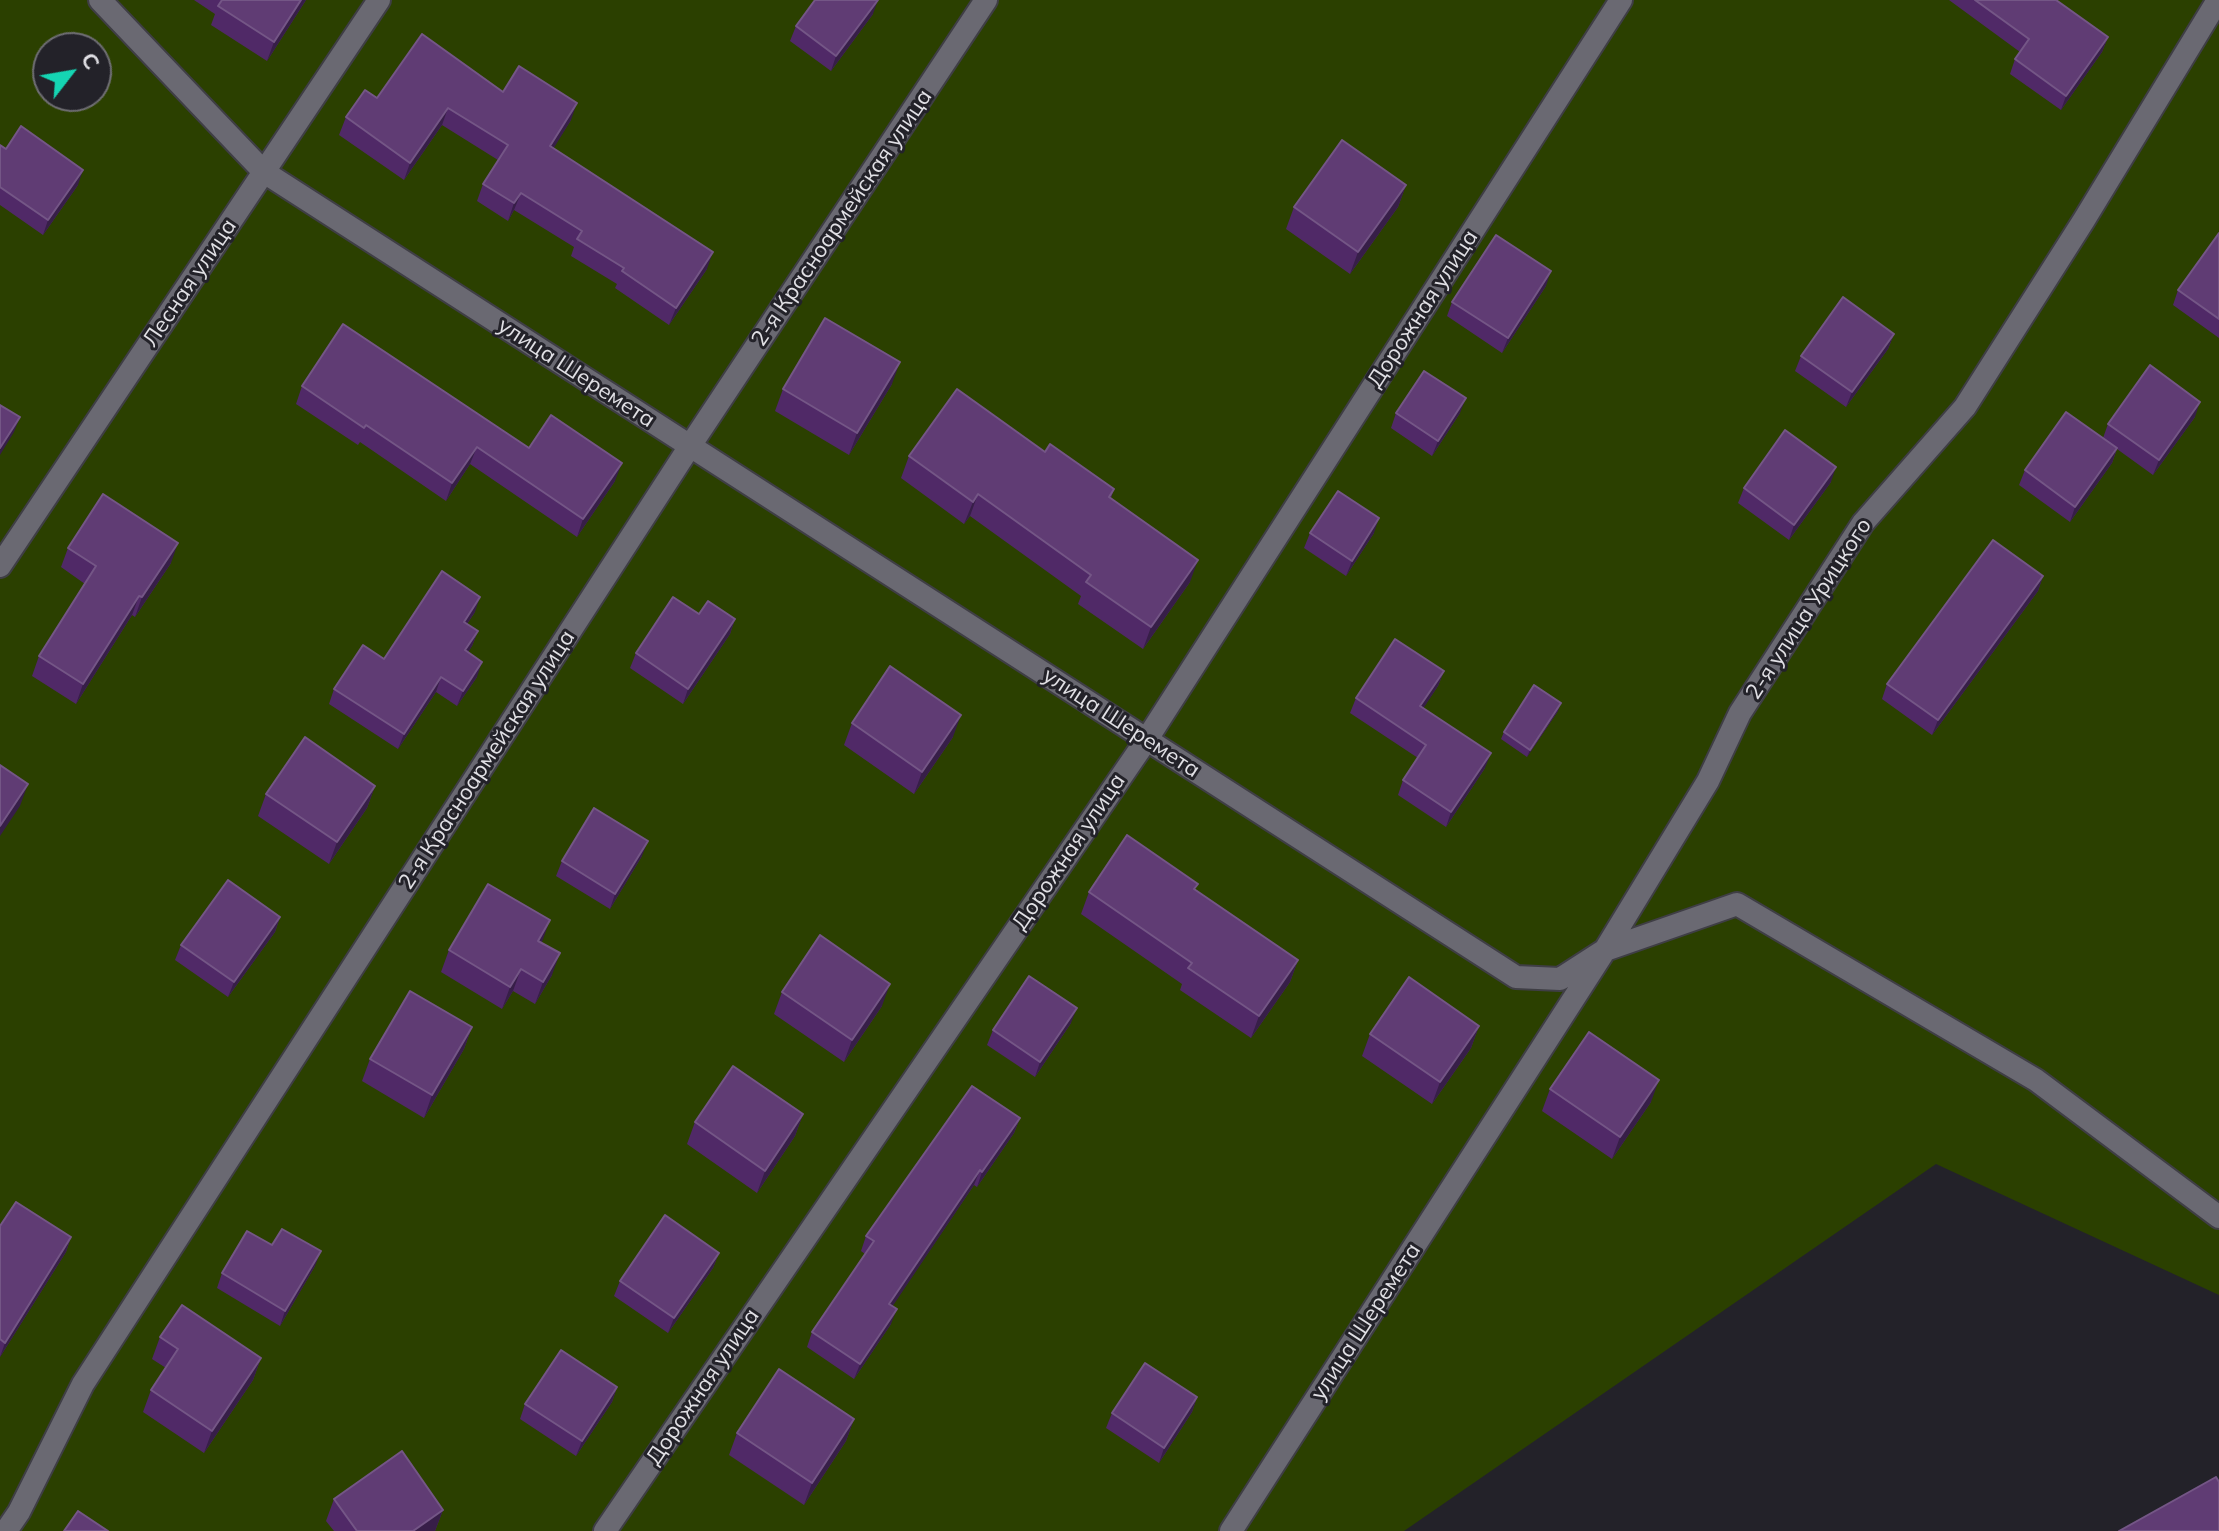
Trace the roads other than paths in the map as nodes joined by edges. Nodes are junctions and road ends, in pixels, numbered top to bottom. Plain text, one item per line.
1 (100, 0) edge
2 (379, 0) edge
3 (986, 0) edge
4 (1621, 0) edge
5 (2218, 0) edge
6 (264, 172) junction
7 (690, 446) junction
8 (0, 566) edge
9 (1147, 739) junction
10 (1605, 950) junction
11 (2219, 1217) edge
12 (6, 1531) edge
13 (605, 1531) edge
14 (1231, 1531) edge

1 - 6 street, улица Шеремета
2 - 6 street, Лесная улица
3 - 7 street, 2-я Красноармейская улица
4 - 9 street, Дорожная улица
5 - 10 street, 2-я улица Урицкого
6 - 7 street, улица Шеремета
6 - 8 street, Лесная улица
7 - 9 street, улица Шеремета
7 - 12 street, 2-я Красноармейская улица
9 - 10 street, улица Шеремета
9 - 13 street, Дорожная улица
10 - 11 street
10 - 14 street, улица Шеремета

